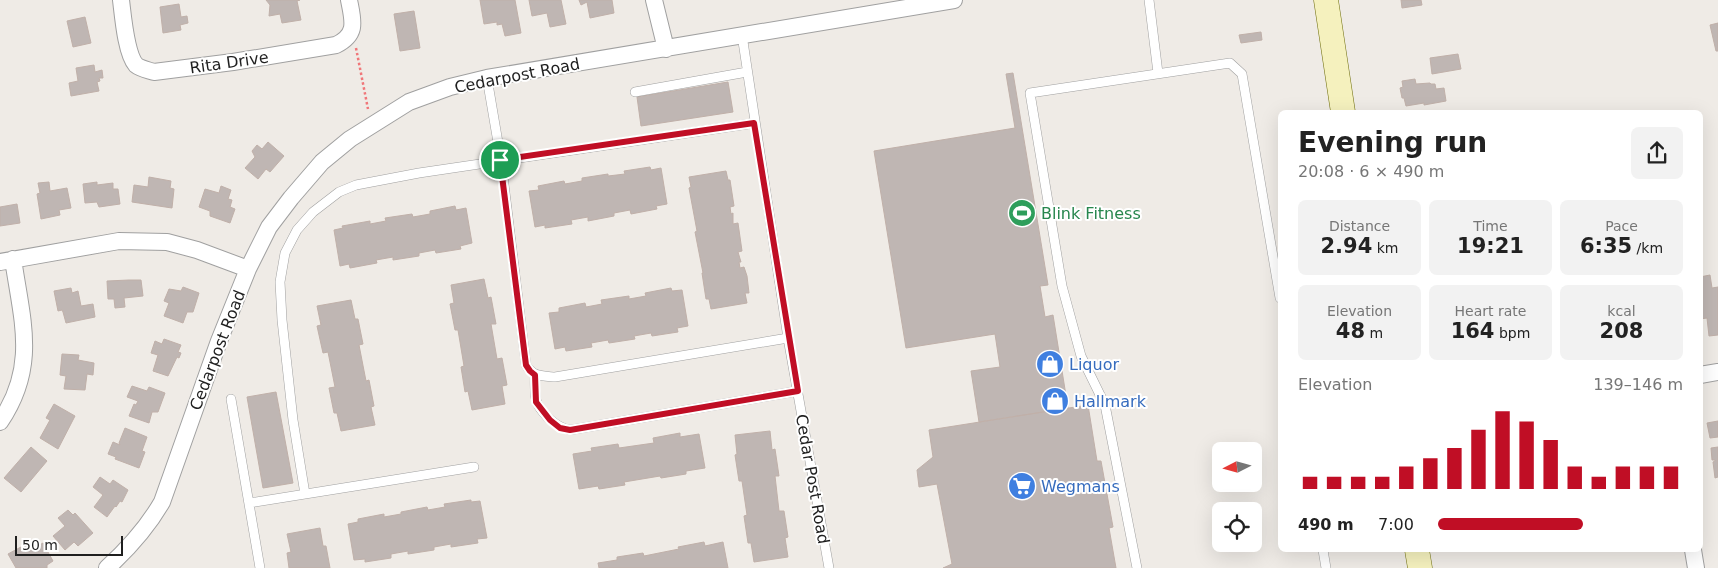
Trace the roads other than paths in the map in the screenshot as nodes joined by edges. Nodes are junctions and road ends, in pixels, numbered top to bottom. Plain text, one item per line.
1 (121, 0) edge
2 (349, 0) edge
3 (654, 0) edge
4 (954, 0) edge
5 (1149, 0) edge
6 (1326, 0) edge
7 (742, 35) junction
8 (666, 49) junction
9 (747, 72) junction
10 (1158, 73) junction
11 (487, 78) junction
12 (635, 92) dead end
13 (1343, 110) edge
14 (754, 123) junction
15 (500, 160) junction
16 (6, 260) edge
17 (248, 269) junction
18 (1278, 286) edge
19 (788, 338) junction
20 (1718, 372) edge
21 (1703, 374) edge
22 (535, 375) junction
23 (798, 391) junction
24 (231, 399) dead end
25 (0, 422) edge
26 (474, 467) dead end
27 (305, 494) junction
28 (249, 502) junction
29 (1323, 552) edge
30 (1417, 552) edge
31 (1693, 552) edge
32 (107, 568) edge
33 (260, 568) edge
34 (829, 568) edge
35 (1137, 568) edge
36 (1326, 568) edge
37 (1420, 568) edge
38 (1696, 568) edge

1 - 2 street, Rita Drive
3 - 8 street
4 - 7 street, Cedarpost Road
5 - 10 lane
6 - 13 main road
7 - 8 street, Cedarpost Road
7 - 9 lane, Cedar Post Road
8 - 11 street, Cedarpost Road
9 - 12 lane
9 - 14 lane, Cedar Post Road
10 - 18 lane
10 - 35 lane
11 - 15 lane
11 - 17 street, Cedarpost Road
14 - 15 lane
14 - 19 lane, Cedar Post Road
15 - 22 lane
15 - 27 lane
16 - 17 street
16 - 25 street
17 - 32 street, Cedarpost Road
19 - 22 lane
19 - 23 lane, Cedar Post Road
20 - 21 street
22 - 23 lane
23 - 34 lane, Cedar Post Road
24 - 28 lane
26 - 27 lane
27 - 28 lane
28 - 33 lane
29 - 36 lane
30 - 37 main road
31 - 38 street

